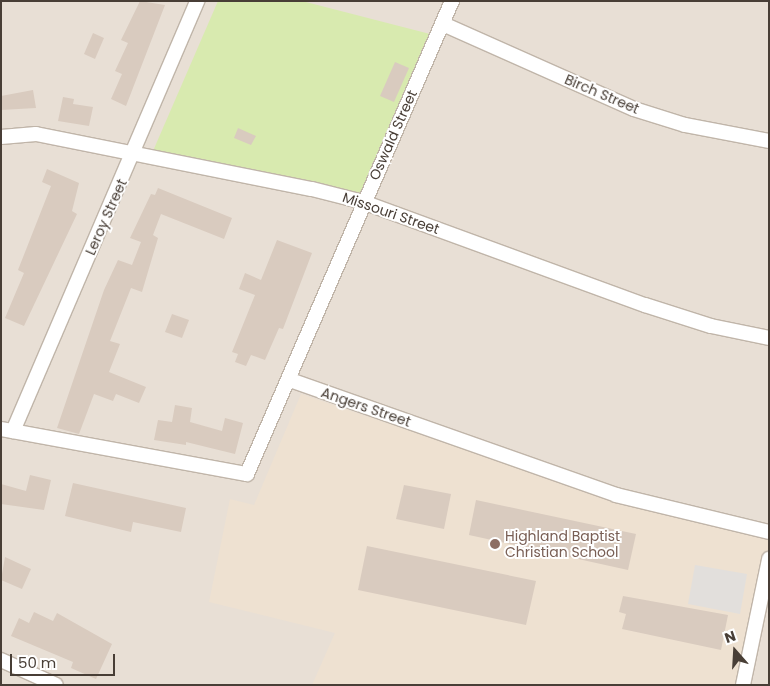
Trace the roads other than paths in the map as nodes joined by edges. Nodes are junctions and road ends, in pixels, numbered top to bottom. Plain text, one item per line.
1 (197, 1) edge
2 (452, 1) edge
3 (443, 24) junction
4 (1, 136) edge
5 (769, 141) edge
6 (135, 153) junction
7 (363, 202) junction
8 (769, 338) edge
9 (290, 380) junction
10 (7, 430) edge
11 (769, 532) edge
12 (769, 559) edge
13 (1, 660) edge
14 (56, 685) edge
15 (743, 685) edge

1 - 6 street, Leroy Street
2 - 3 street, Oswald Street
3 - 5 street, Birch Street
3 - 7 street, Oswald Street
4 - 6 street, Missouri Street
6 - 7 street, Missouri Street
6 - 10 street, Leroy Street
7 - 8 street, Missouri Street
7 - 9 street, Oswald Street
9 - 10 street
9 - 11 street, Angers Street
12 - 15 street
13 - 14 street

